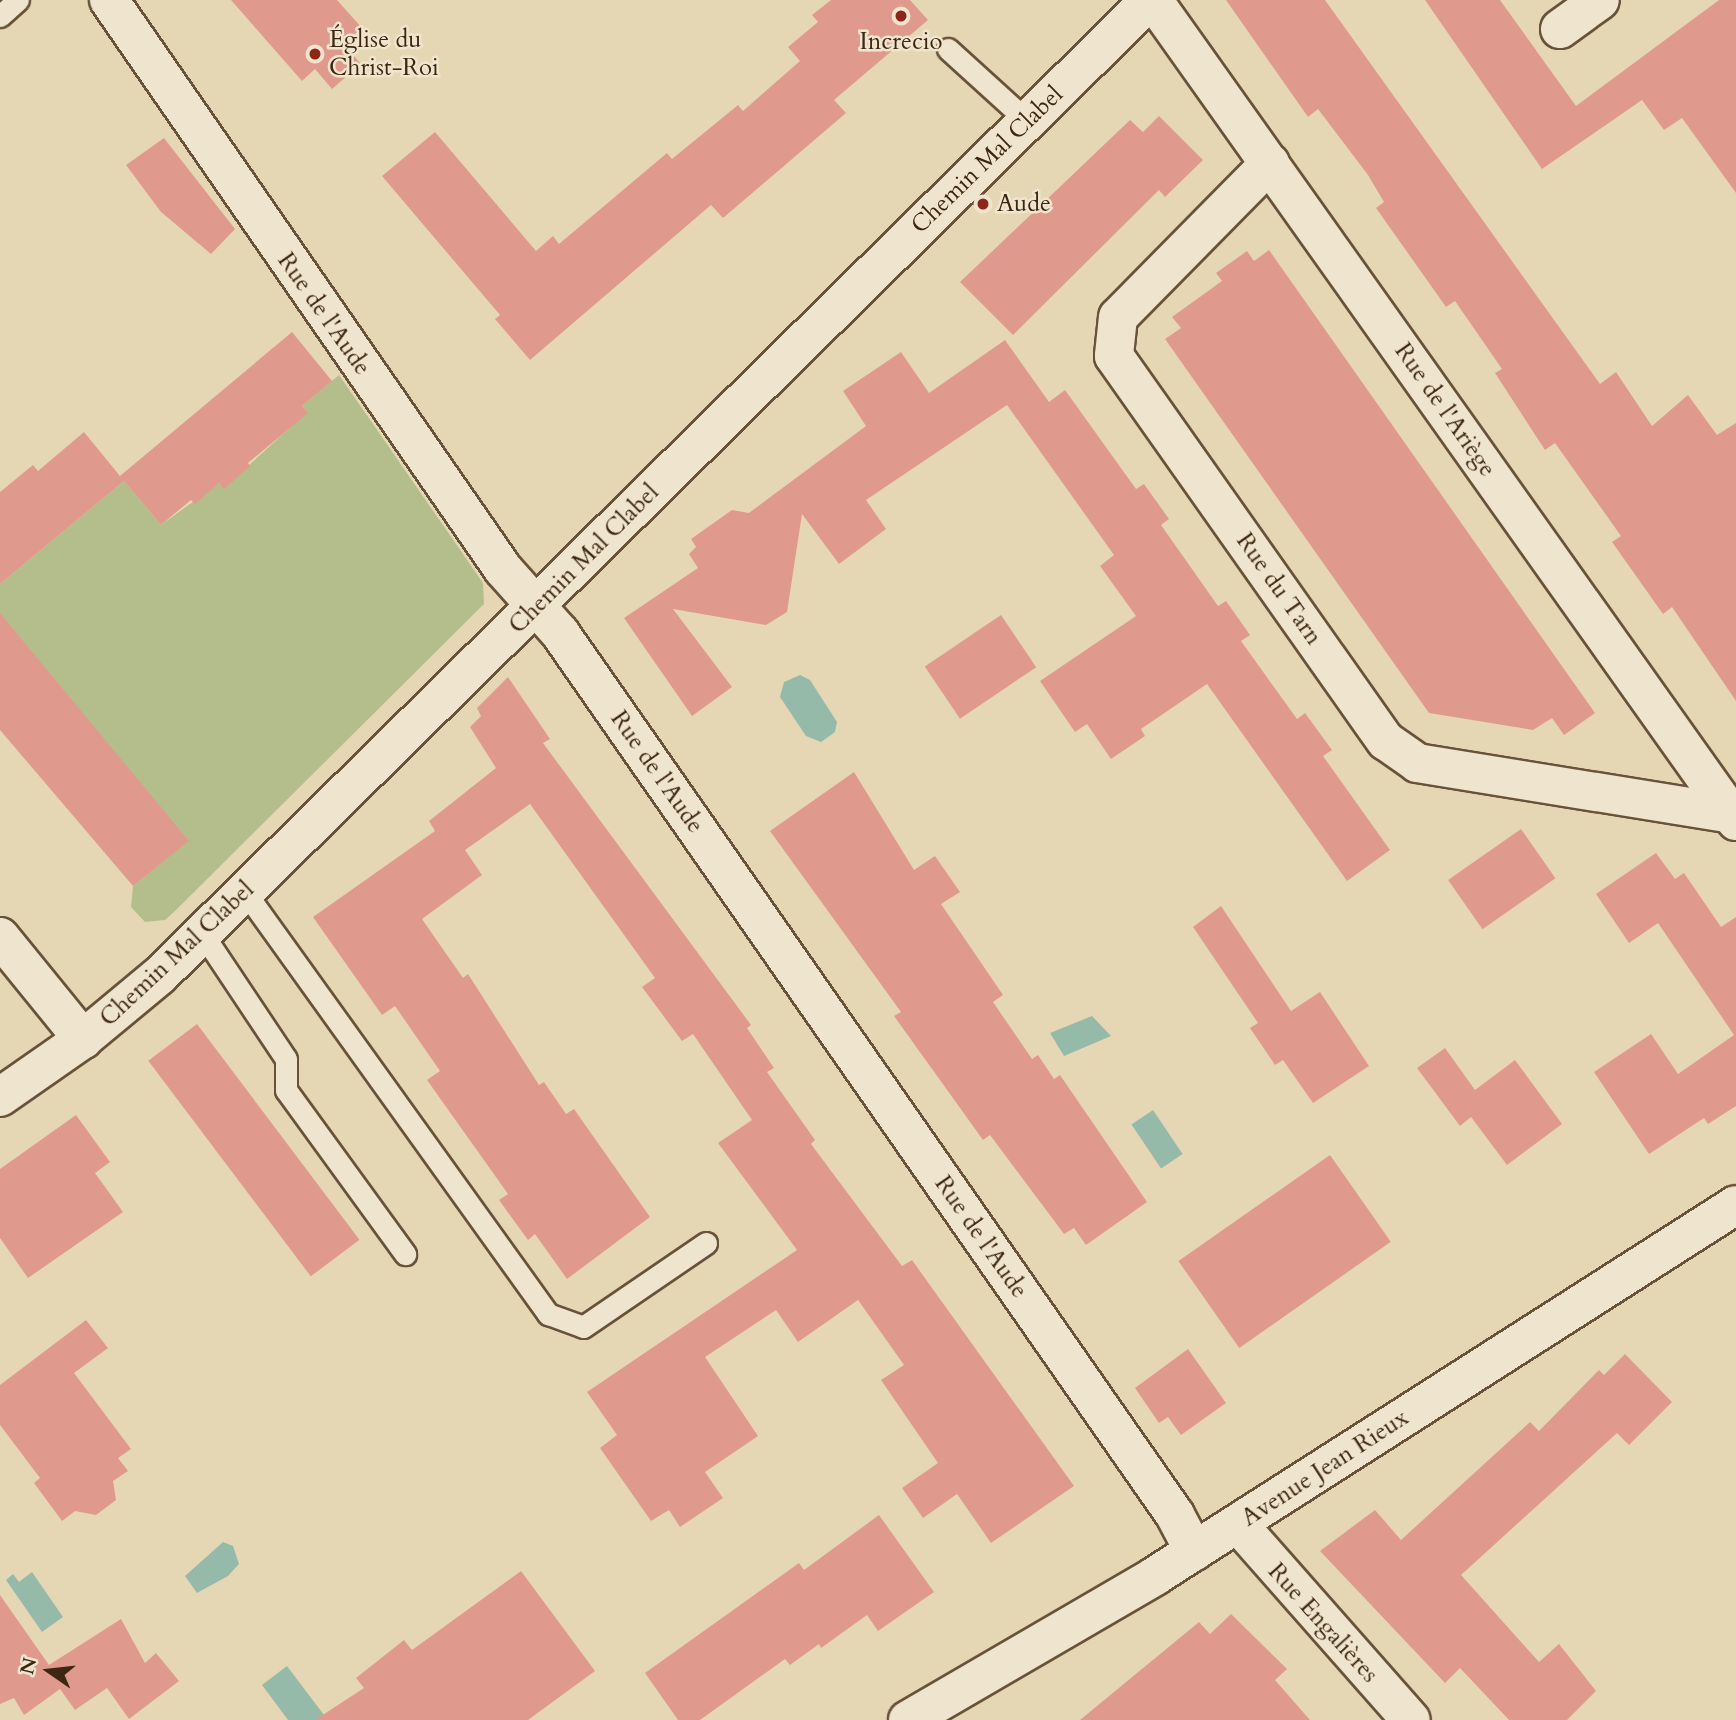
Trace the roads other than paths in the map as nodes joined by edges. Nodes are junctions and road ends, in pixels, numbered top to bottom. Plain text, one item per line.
1 (18, 0) edge
2 (109, 0) edge
3 (1151, 0) edge
4 (1600, 0) edge
5 (0, 16) edge
6 (1560, 29) dead end
7 (948, 49) dead end
8 (1027, 121) junction
9 (1270, 163) junction
10 (537, 607) junction
11 (1733, 817) edge
12 (245, 892) junction
13 (202, 933) junction
14 (0, 937) edge
15 (83, 1039) junction
16 (0, 1097) edge
17 (1736, 1205) edge
18 (706, 1243) dead end
19 (405, 1254) dead end
20 (1238, 1524) junction
21 (1194, 1551) junction
22 (908, 1720) edge
23 (1411, 1720) edge

1 - 5 lane
2 - 10 street, Rue de l'Aude
3 - 8 street, Chemin Mal Clabel
3 - 9 street, Rue de l'Ariège
4 - 6 street
7 - 8 lane
8 - 10 street, Chemin Mal Clabel
9 - 11 street, Rue de l'Ariège
9 - 11 street, Rue du Tarn
10 - 12 street, Chemin Mal Clabel
10 - 21 street, Rue de l'Aude
12 - 13 street, Chemin Mal Clabel
12 - 18 lane
13 - 15 street, Chemin Mal Clabel
13 - 19 lane
14 - 15 street
15 - 16 street, Chemin Mal Clabel
17 - 20 street, Avenue Jean Rieux
20 - 21 street, Avenue Jean Rieux
20 - 23 street, Rue Engalières
21 - 22 street, Avenue Jean Rieux

